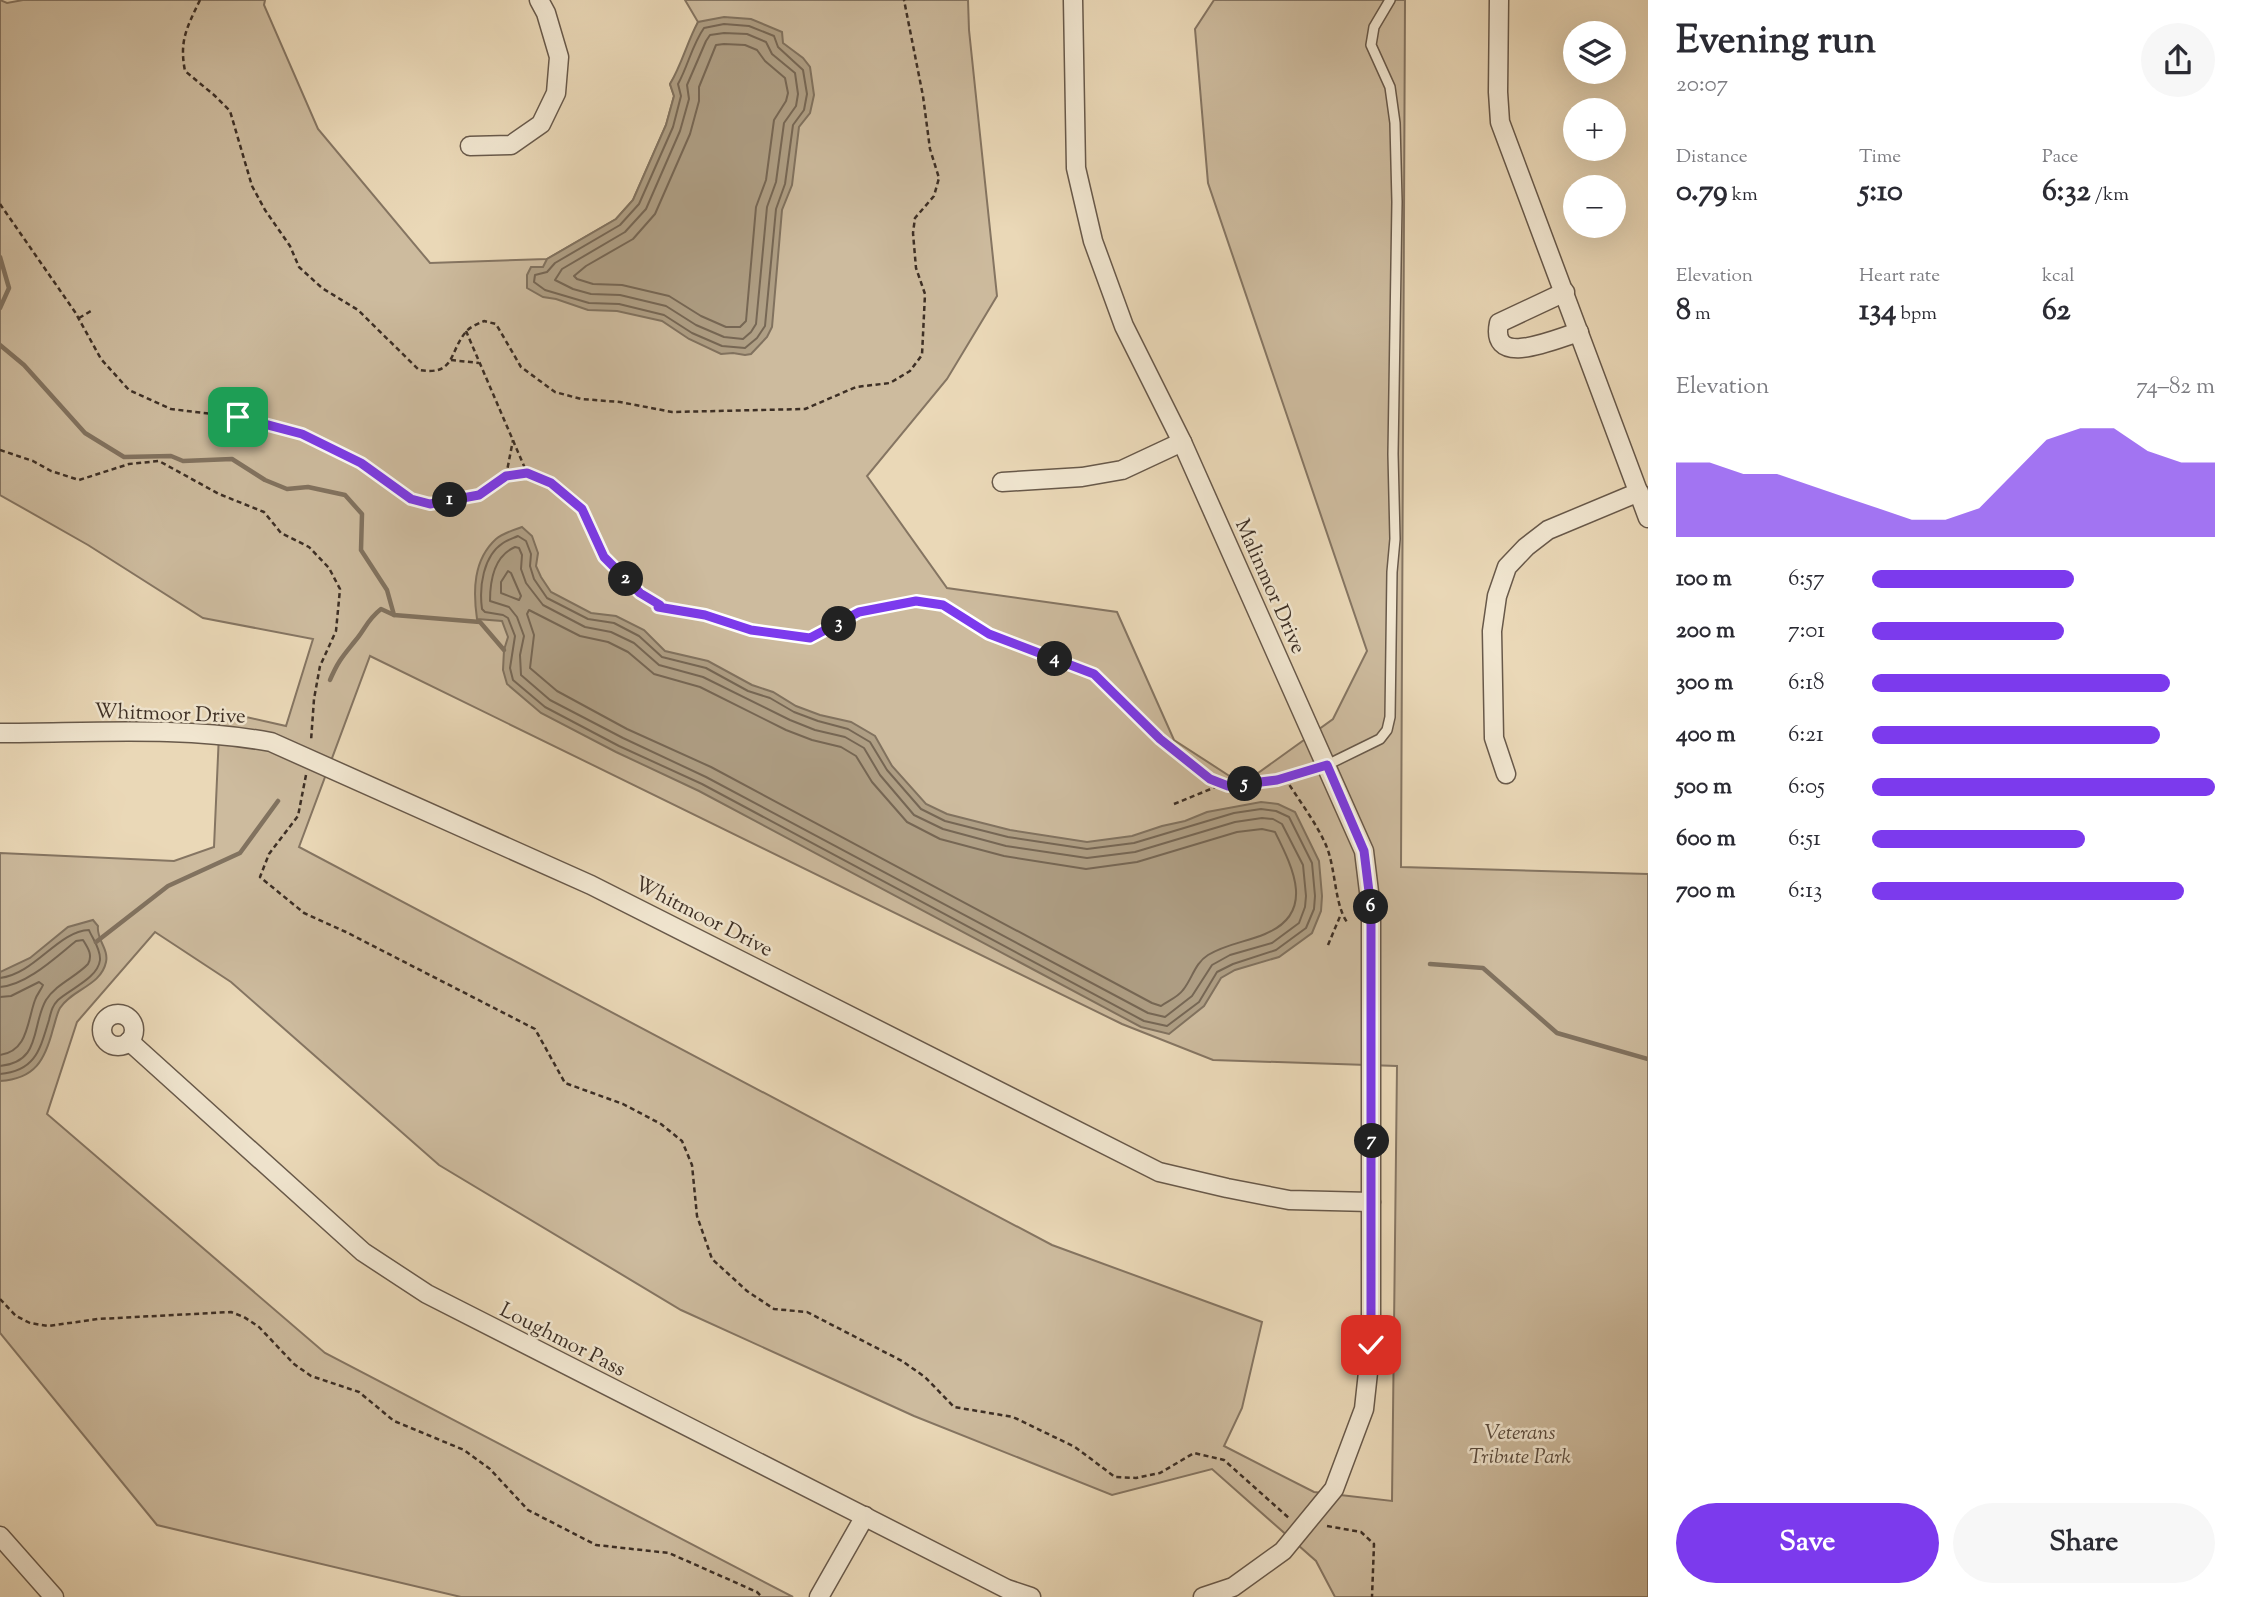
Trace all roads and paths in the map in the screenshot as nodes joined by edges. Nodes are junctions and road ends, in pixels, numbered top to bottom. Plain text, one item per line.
1 (200, 0) edge
2 (539, 0) edge
3 (904, 0) edge
4 (1073, 0) edge
5 (1390, 0) edge
6 (1499, 0) edge
7 (470, 146) dead end
8 (0, 204) edge
9 (1565, 292) junction
10 (91, 311) dead end
11 (79, 318) junction
12 (466, 331) junction
13 (1579, 332) junction
14 (452, 360) junction
15 (480, 363) junction
16 (513, 440) junction
17 (1182, 442) junction
18 (0, 450) edge
19 (527, 473) junction
20 (506, 476) junction
21 (1002, 482) dead end
22 (1639, 492) junction
23 (1648, 518) edge
24 (0, 733) edge
25 (309, 758) junction
26 (1327, 765) junction
27 (1506, 774) dead end
28 (1285, 778) junction
29 (1223, 784) junction
30 (1174, 804) dead end
31 (1341, 914) junction
32 (1347, 922) dead end
33 (1328, 945) dead end
34 (129, 1041) dead end
35 (1371, 1202) junction
36 (0, 1299) edge
37 (865, 1516) junction
38 (1307, 1524) junction
39 (0, 1536) edge
40 (54, 1597) edge
41 (762, 1597) edge
42 (819, 1597) edge
43 (1031, 1597) edge
44 (1203, 1597) edge
45 (1373, 1597) edge

1 - 14 path
2 - 7 street
3 - 12 path
4 - 17 street, Malinmor Drive
5 - 26 lane
6 - 9 street
8 - 11 path
9 - 13 street
9 - 13 street
10 - 11 path
11 - 20 path
12 - 14 path
12 - 15 path
13 - 22 street
14 - 15 path
15 - 16 path
16 - 19 path
16 - 20 path
17 - 21 street
17 - 26 street, Malinmor Drive
18 - 25 path
19 - 20 path
19 - 29 path
22 - 23 street
22 - 27 street
24 - 25 street, Whitmoor Drive
25 - 35 street, Whitmoor Drive
25 - 38 path
26 - 28 path
26 - 35 street, Malinmor Drive
28 - 29 path
28 - 31 path
29 - 30 path
31 - 32 path
31 - 33 path
34 - 37 street, Loughmor Pass
35 - 38 street
36 - 41 path
37 - 42 street
37 - 43 street, Loughmor Pass
38 - 44 street
38 - 45 path
39 - 40 street

